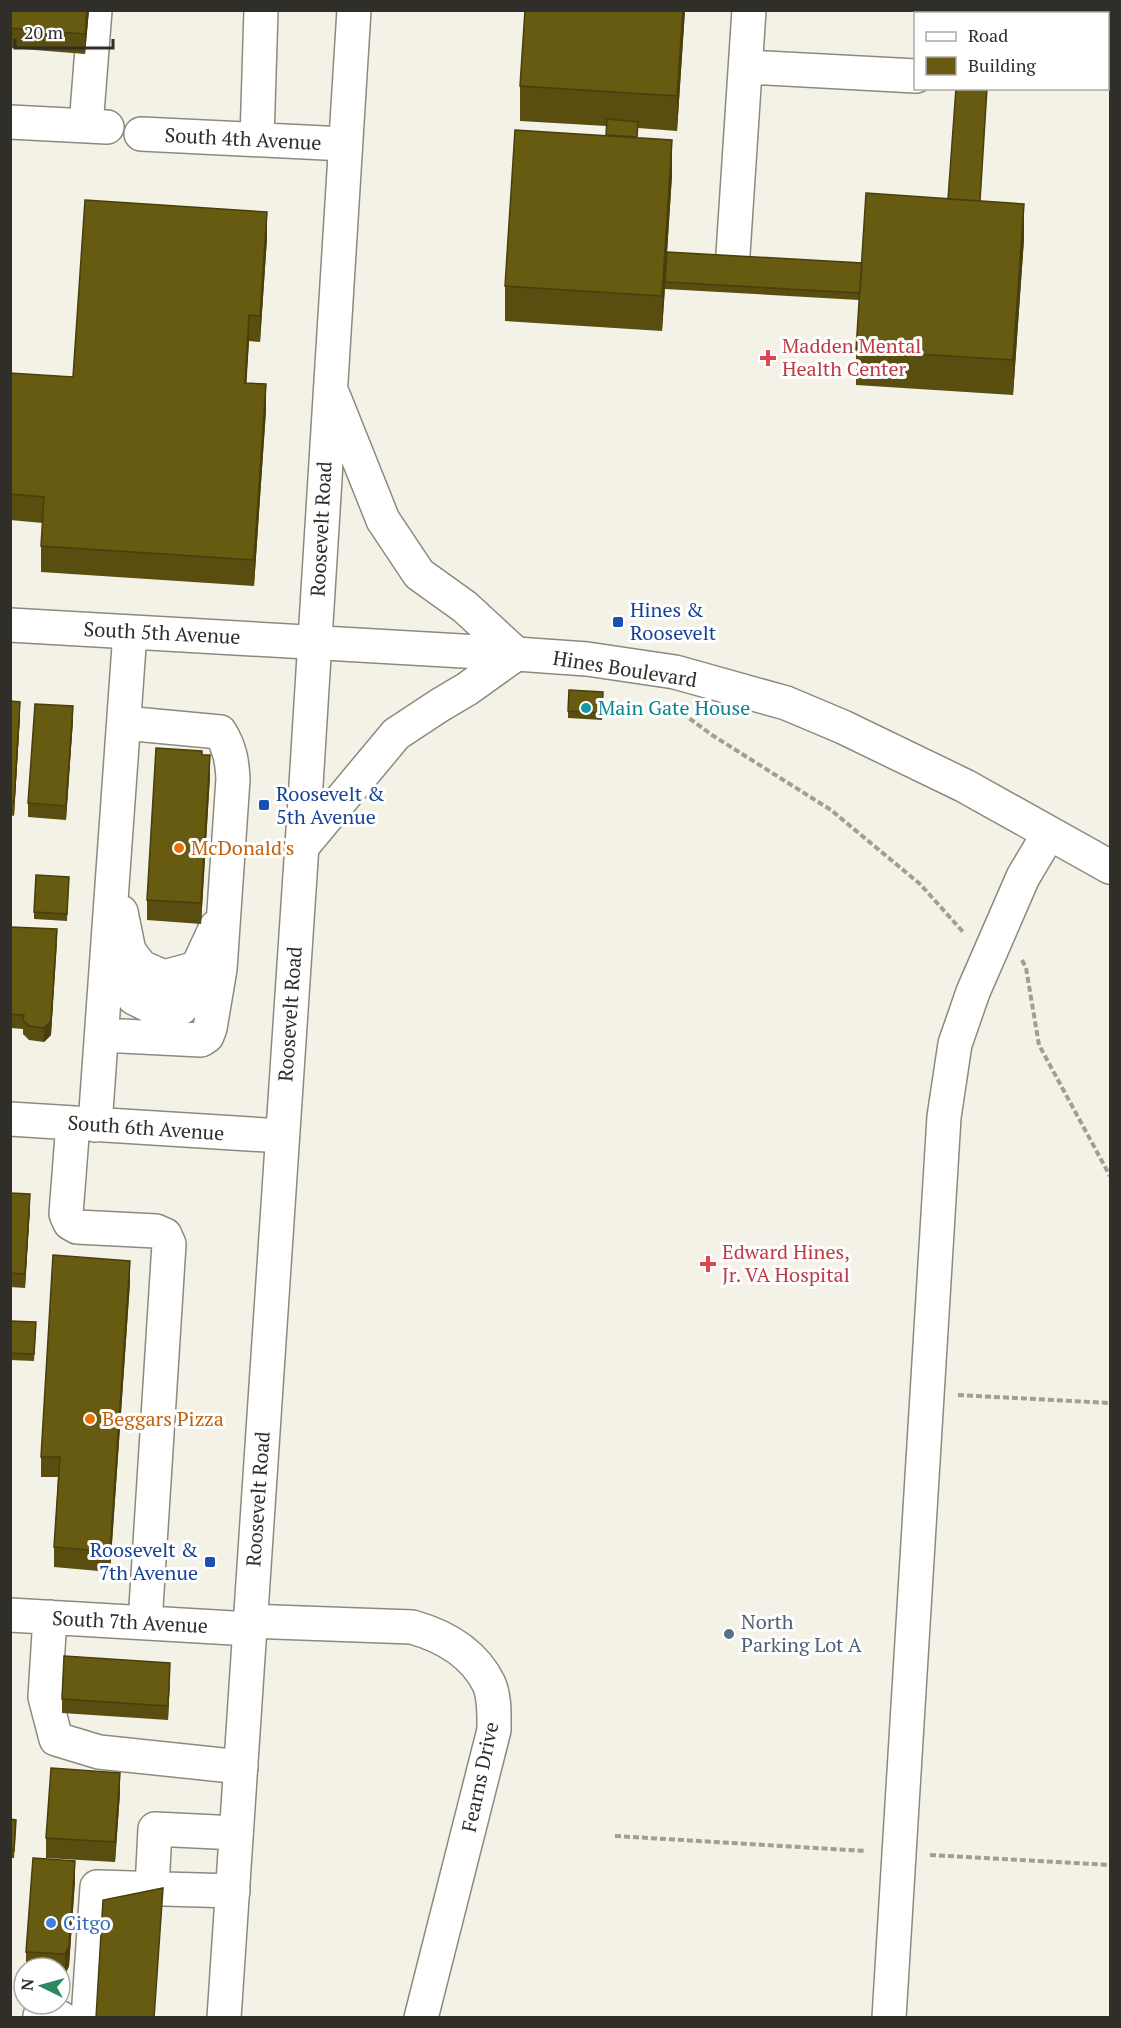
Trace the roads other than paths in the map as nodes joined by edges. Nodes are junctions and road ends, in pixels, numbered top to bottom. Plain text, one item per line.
1 (95, 10) edge
2 (261, 10) edge
3 (354, 10) edge
4 (749, 10) edge
5 (746, 67) junction
6 (914, 76) edge
7 (10, 122) edge
8 (141, 134) dead end
9 (257, 139) junction
10 (345, 144) junction
11 (733, 254) edge
12 (329, 386) junction
13 (10, 625) edge
14 (130, 632) junction
15 (314, 641) junction
16 (516, 654) junction
17 (124, 723) junction
18 (1049, 833) junction
19 (301, 848) junction
20 (1110, 867) edge
21 (113, 875) junction
22 (224, 914) junction
23 (102, 1035) junction
24 (10, 1119) edge
25 (94, 1125) junction
26 (282, 1136) junction
27 (10, 1615) edge
28 (50, 1617) junction
29 (145, 1623) junction
30 (250, 1625) junction
31 (241, 1767) junction
32 (236, 1833) junction
33 (152, 1888) junction
34 (233, 1891) junction
35 (40, 2018) edge
36 (61, 2018) edge
37 (88, 2018) edge
38 (224, 2018) edge
39 (421, 2018) edge
40 (889, 2018) edge

1 - 7 main road
2 - 9 main road
3 - 10 main road, Roosevelt Road
4 - 5 main road
5 - 6 main road
5 - 11 main road
8 - 9 main road, South 4th Avenue
9 - 10 main road, South 4th Avenue
10 - 12 main road, Roosevelt Road
12 - 15 main road, Roosevelt Road
12 - 16 main road
13 - 14 main road, South 5th Avenue
14 - 15 main road, South 5th Avenue
14 - 17 main road
15 - 16 main road, Hines Boulevard
15 - 19 main road, Roosevelt Road
16 - 18 main road, Hines Boulevard
16 - 19 main road
17 - 21 main road
17 - 22 main road
18 - 20 main road, Hines Boulevard
18 - 40 main road
19 - 26 main road, Roosevelt Road
21 - 22 main road
21 - 23 main road
22 - 23 main road
23 - 25 main road
24 - 25 main road, South 6th Avenue
25 - 26 main road, South 6th Avenue
25 - 29 main road
26 - 30 main road, Roosevelt Road
27 - 28 main road, South 7th Avenue
28 - 29 main road, South 7th Avenue
28 - 31 main road
29 - 30 main road, South 7th Avenue
30 - 31 main road, Roosevelt Road
30 - 39 main road, Fearns Drive
31 - 32 main road, Roosevelt Road
32 - 33 main road
32 - 34 main road, Roosevelt Road
33 - 34 main road
33 - 37 main road
34 - 38 main road, Roosevelt Road
35 - 36 main road

